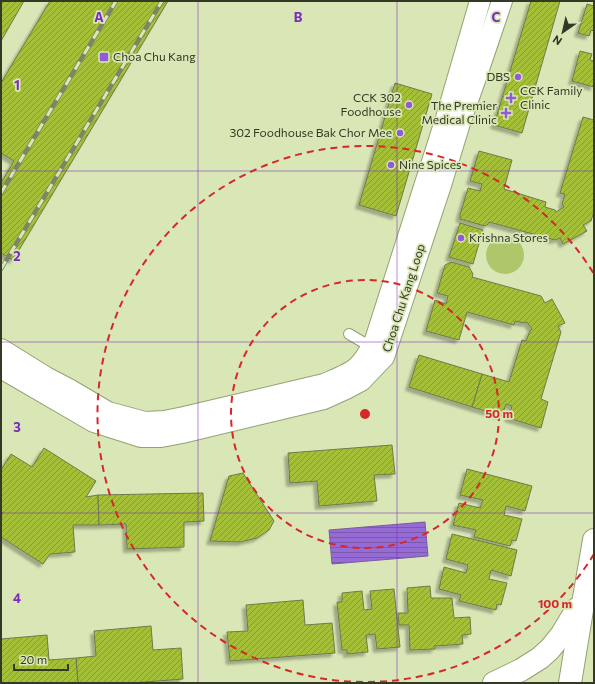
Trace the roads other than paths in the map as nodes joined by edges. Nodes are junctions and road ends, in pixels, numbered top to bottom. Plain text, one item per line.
1 (480, 1) edge
2 (502, 1) edge
3 (393, 333) junction
4 (349, 334) dead end
5 (1, 349) edge
6 (368, 353) junction
7 (1, 368) edge
8 (69, 389) junction
9 (184, 417) junction
10 (94, 422) junction
11 (202, 428) junction
12 (594, 540) edge
13 (584, 598) junction
14 (494, 683) edge
15 (570, 683) edge

1 - 6 street, Choa Chu Kang Loop
2 - 3 street, Choa Chu Kang Loop
3 - 6 street
3 - 11 street, Choa Chu Kang Loop
4 - 6 lane
5 - 8 street, Choa Chu Kang Loop
6 - 9 street, Choa Chu Kang Loop
7 - 10 street, Choa Chu Kang Loop
8 - 9 street, Choa Chu Kang Loop
8 - 10 street
9 - 11 street
10 - 11 street, Choa Chu Kang Loop
12 - 13 main road
13 - 14 main road
13 - 15 main road

